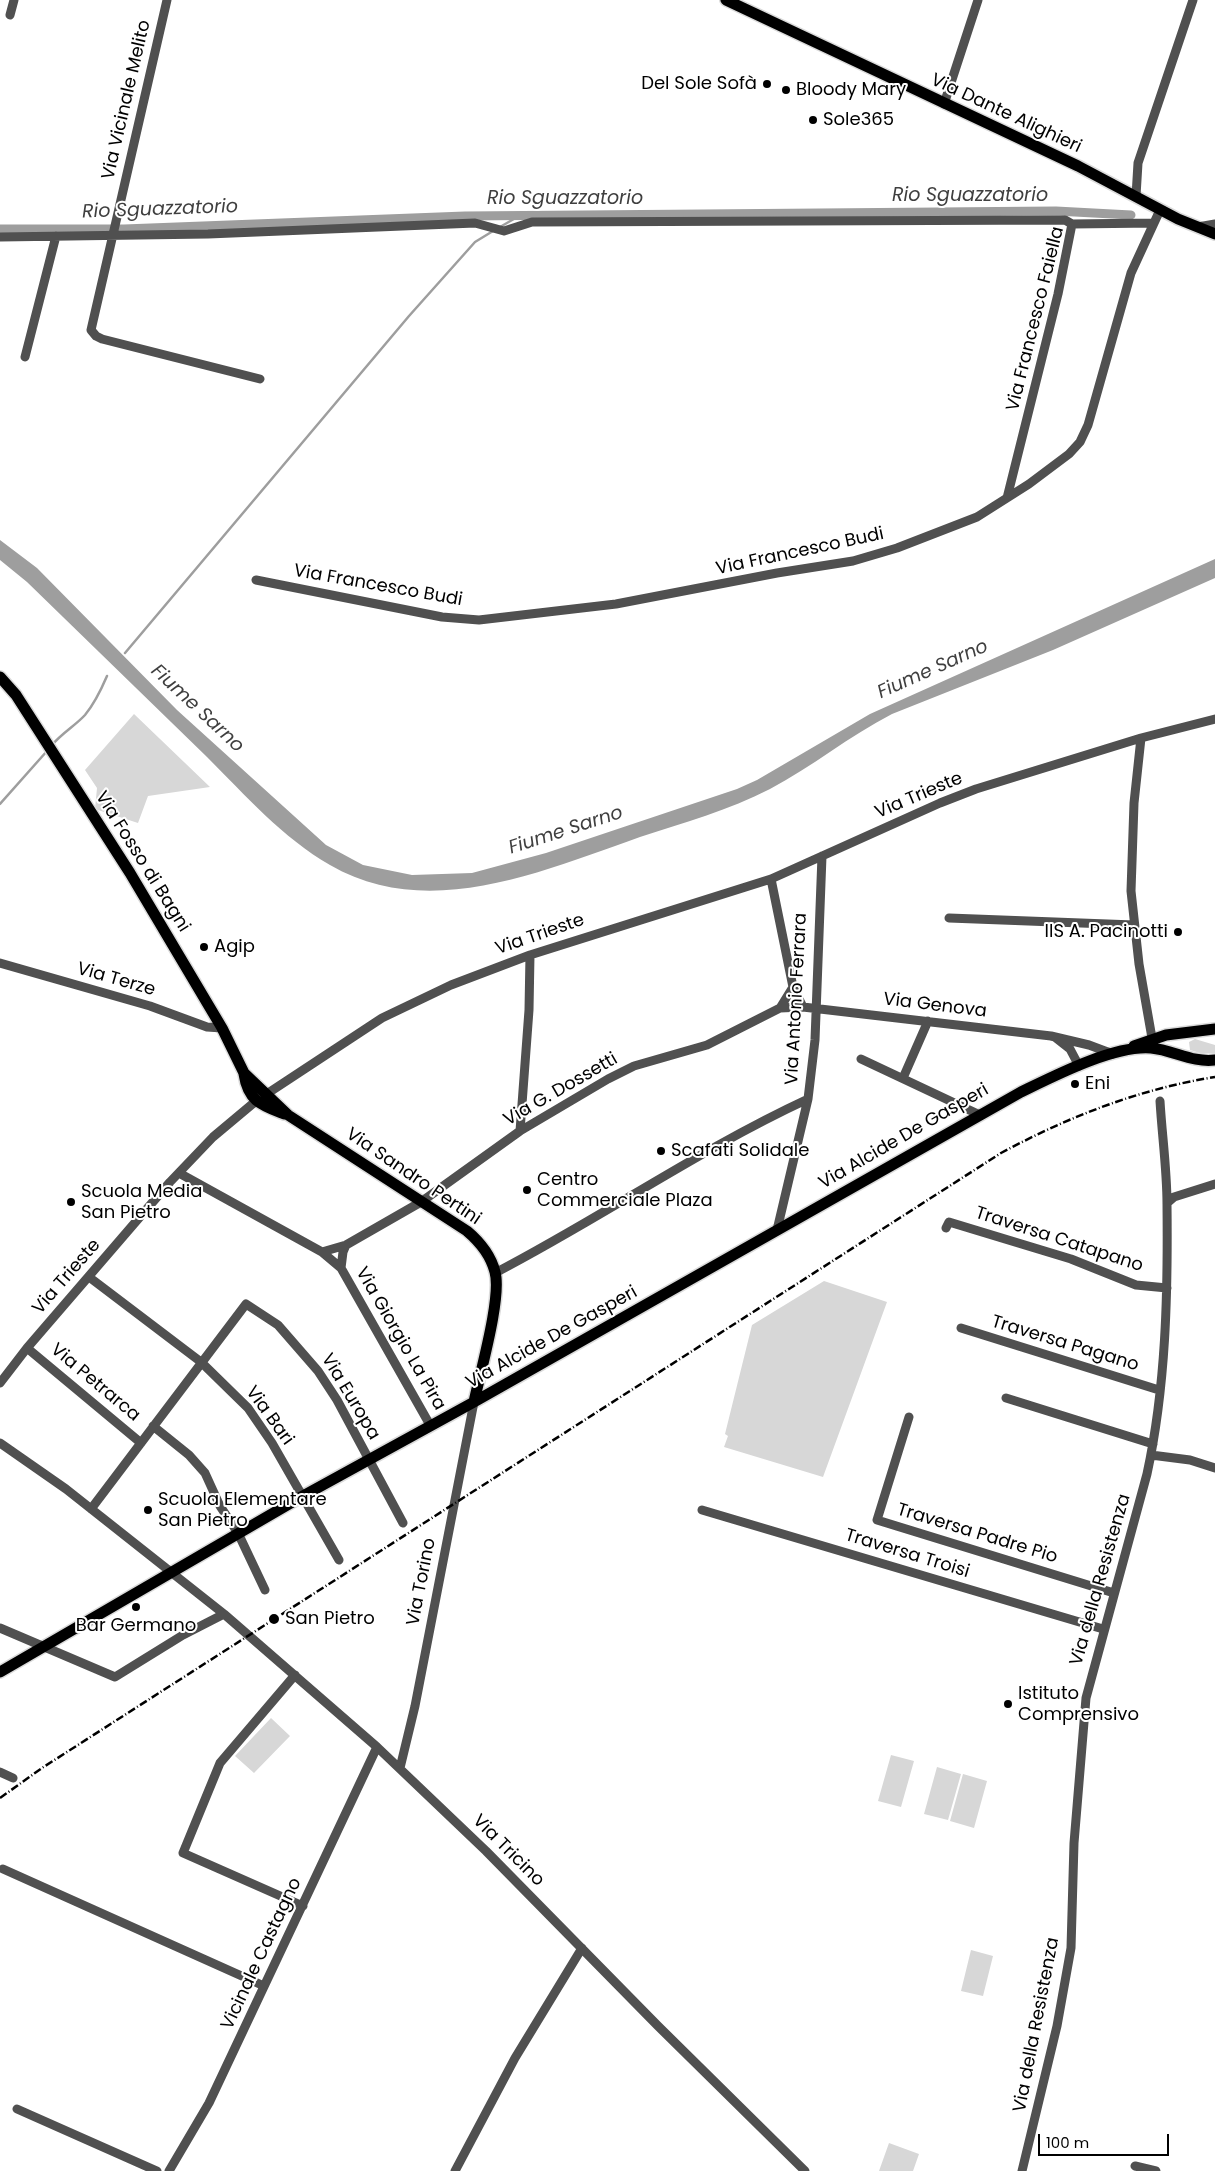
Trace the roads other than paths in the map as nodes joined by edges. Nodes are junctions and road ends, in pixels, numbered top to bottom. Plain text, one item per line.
1 (14, 0) edge
2 (167, 0) edge
3 (978, 0) edge
4 (1193, 0) edge
5 (729, 1) edge
6 (10, 15) dead end
7 (944, 104) junction
8 (1136, 196) junction
9 (1160, 210) junction
10 (1068, 222) junction
11 (1154, 224) junction
12 (1215, 224) edge
13 (1197, 227) junction
14 (1215, 234) edge
15 (56, 236) junction
16 (113, 236) junction
17 (0, 237) edge
18 (25, 357) dead end
19 (260, 379) dead end
20 (1008, 498) junction
21 (256, 580) dead end
22 (0, 677) edge
23 (1215, 719) edge
24 (1141, 738) junction
25 (822, 856) junction
26 (771, 879) junction
27 (949, 918) dead end
28 (1134, 925) junction
29 (530, 955) junction
30 (0, 963) edge
31 (793, 987) junction
32 (803, 1007) junction
33 (780, 1008) junction
34 (815, 1009) junction
35 (928, 1022) junction
36 (222, 1028) junction
37 (1215, 1029) edge
38 (1194, 1031) junction
39 (1052, 1036) junction
40 (1152, 1038) junction
41 (1129, 1049) junction
42 (1113, 1054) junction
43 (861, 1059) dead end
44 (1190, 1059) junction
45 (1215, 1060) edge
46 (1079, 1066) junction
47 (903, 1078) junction
48 (261, 1098) junction
49 (808, 1099) junction
50 (1160, 1101) dead end
51 (980, 1115) junction
52 (520, 1131) junction
53 (179, 1174) junction
54 (1215, 1184) edge
55 (421, 1202) junction
56 (1167, 1204) junction
57 (946, 1228) dead end
58 (778, 1230) junction
59 (346, 1245) junction
60 (322, 1252) junction
61 (341, 1268) junction
62 (495, 1273) junction
63 (88, 1277) junction
64 (1167, 1288) junction
65 (961, 1328) dead end
66 (27, 1348) junction
67 (201, 1362) junction
68 (0, 1383) edge
69 (1160, 1390) junction
70 (1006, 1398) dead end
71 (474, 1402) junction
72 (909, 1417) dead end
73 (430, 1425) junction
74 (153, 1426) junction
75 (0, 1443) edge
76 (141, 1443) junction
77 (1153, 1444) junction
78 (1151, 1455) junction
79 (368, 1459) junction
80 (1215, 1468) edge
81 (301, 1497) junction
82 (91, 1509) junction
83 (702, 1510) dead end
84 (403, 1523) dead end
85 (238, 1534) junction
86 (339, 1560) dead end
87 (171, 1574) junction
88 (265, 1590) dead end
89 (1114, 1593) junction
90 (224, 1614) junction
91 (0, 1628) edge
92 (1103, 1629) junction
93 (42, 1647) junction
94 (0, 1672) edge
95 (295, 1675) junction
96 (377, 1747) junction
97 (400, 1768) junction
98 (0, 1772) edge
99 (13, 1778) dead end
100 (3, 1869) dead end
101 (303, 1906) junction
102 (582, 1948) junction
103 (264, 1986) junction
104 (17, 2109) dead end
105 (1135, 2166) dead end
106 (157, 2171) edge
107 (169, 2171) edge
108 (455, 2171) edge
109 (805, 2171) edge
110 (1022, 2171) edge
111 (1156, 2171) edge

1 - 6 street
2 - 16 street, Via Vicinale Melito
3 - 7 street
4 - 8 street
5 - 7 main road, Via Dante Alighieri
7 - 8 main road, Via Dante Alighieri
8 - 9 main road, Via Dante Alighieri
9 - 11 street, Via Francesco Budi
9 - 13 main road, Via Dante Alighieri
10 - 11 street, Via Francesco Faiella
10 - 16 street
10 - 20 street, Via Francesco Faiella
11 - 20 street, Via Francesco Budi
12 - 13 street
13 - 14 main road, Via Dante Alighieri
15 - 16 street
15 - 17 street
15 - 18 street
16 - 19 street, Via Vicinale Melito
20 - 21 street, Via Francesco Budi
22 - 36 main road, Via Fosso di Bagni
23 - 24 street, Via Trieste
24 - 25 street, Via Trieste
24 - 28 street
25 - 26 street, Via Trieste
25 - 34 street, Via Antonio Ferrara
26 - 29 street, Via Trieste
26 - 31 street
27 - 28 street
28 - 40 street
29 - 48 street, Via Trieste
29 - 52 street
30 - 36 street, Via Terze
31 - 32 street
31 - 33 street
32 - 33 street, Via G. Dossetti
32 - 34 street, Via G. Dossetti
33 - 52 street, Via G. Dossetti
34 - 35 street, Via Genova
34 - 49 street, Via Antonio Ferrara
35 - 39 street, Via Genova
35 - 47 street
36 - 48 main road, Via Fosso di Bagni
37 - 38 main road, Via Alcide De Gasperi
38 - 40 main road, Via Alcide De Gasperi
38 - 44 main road
39 - 42 street, Via Genova
39 - 46 street
40 - 41 main road, Via Alcide De Gasperi
41 - 42 main road, Via Alcide De Gasperi
41 - 44 main road, Via Alcide De Gasperi
42 - 46 main road, Via Alcide De Gasperi
43 - 47 street
44 - 45 main road, Via Alcide De Gasperi
46 - 51 main road, Via Alcide De Gasperi
47 - 51 street
48 - 53 street, Via Trieste
48 - 55 main road, Via Sandro Pertini
49 - 58 street, Via Antonio Ferrara
49 - 62 street
50 - 56 street, Via della Resistenza
51 - 58 main road, Via Alcide De Gasperi
52 - 55 street, Via G. Dossetti
53 - 60 street, Via Giorgio La Pira
53 - 63 street, Via Trieste
54 - 56 street
55 - 59 street, Via G. Dossetti
55 - 62 main road, Via Sandro Pertini
56 - 64 street, Via della Resistenza
57 - 64 street, Traversa Catapano
58 - 71 main road, Via Alcide De Gasperi
59 - 60 street
59 - 61 street, Via Giorgio La Pira
60 - 61 street, Via Giorgio La Pira
61 - 73 street, Via Giorgio La Pira
62 - 71 main road, Via Sandro Pertini
63 - 66 street, Via Trieste
63 - 67 street, Via Bari
64 - 69 street, Via della Resistenza
65 - 69 street, Traversa Pagano
66 - 68 street, Via Trieste
66 - 76 street, Via Petrarca
67 - 74 street
67 - 79 street, Via Europa
67 - 81 street, Via Bari
69 - 77 street, Via della Resistenza
70 - 77 street
71 - 73 main road, Via Alcide De Gasperi
71 - 97 street, Via Torino
72 - 89 street, Traversa Padre Pio
73 - 79 main road, Via Alcide De Gasperi
74 - 76 street
74 - 85 street
75 - 82 street, Via Tricino
76 - 82 street
77 - 78 street, Via della Resistenza
78 - 80 street
78 - 89 street, Via della Resistenza
79 - 81 main road, Via Alcide De Gasperi
79 - 84 street
81 - 85 main road, Via Alcide De Gasperi
81 - 86 street, Via Bari
82 - 87 street, Via Tricino
83 - 92 street, Traversa Troisi
85 - 87 main road, Via Alcide De Gasperi
85 - 88 street
87 - 90 street, Via Tricino
87 - 93 main road, Via Alcide De Gasperi
89 - 92 street, Via della Resistenza
90 - 93 street
90 - 95 street, Via Tricino
91 - 93 street
92 - 110 street, Via della Resistenza
93 - 94 main road, Via Alcide De Gasperi
95 - 96 street, Via Tricino
95 - 101 street
96 - 97 street, Via Tricino
96 - 101 street, Vicinale Castagno
97 - 102 street, Via Tricino
98 - 99 street
100 - 103 street
101 - 103 street, Vicinale Castagno
102 - 108 street
102 - 109 street, Via Tricino
103 - 107 street, Vicinale Castagno
104 - 106 street
105 - 111 street

